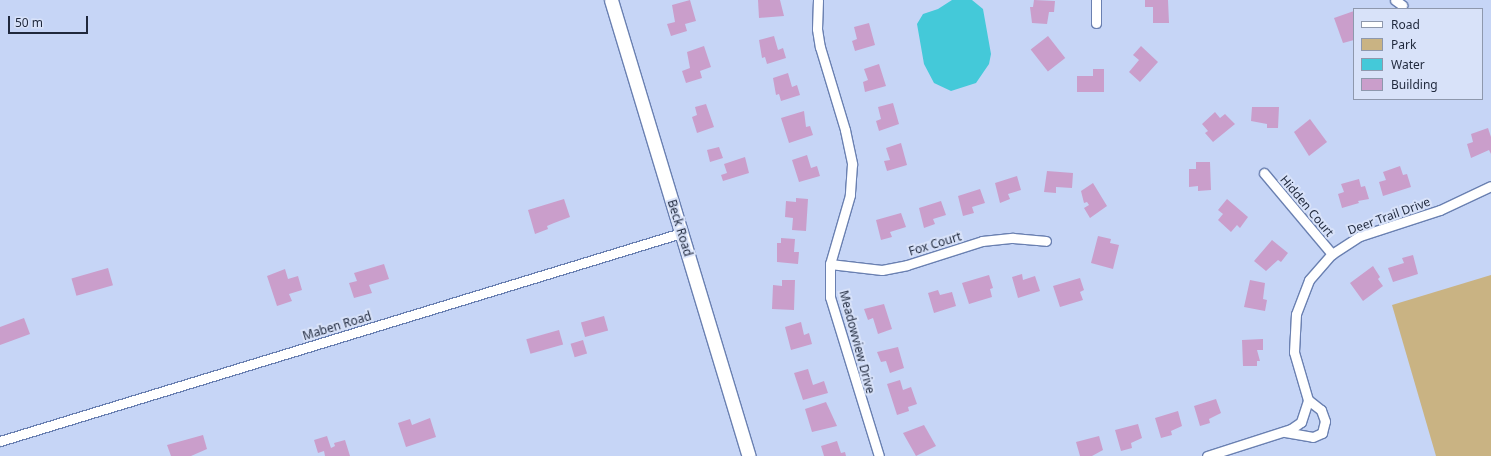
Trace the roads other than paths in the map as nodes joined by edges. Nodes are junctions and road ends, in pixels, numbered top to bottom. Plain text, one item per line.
1 (611, 0) edge
2 (818, 0) edge
3 (1096, 0) edge
4 (1096, 23) dead end
5 (1264, 173) dead end
6 (1491, 186) edge
7 (681, 233) junction
8 (1046, 241) dead end
9 (1332, 254) junction
10 (830, 264) junction
11 (1308, 400) junction
12 (1285, 432) junction
13 (0, 440) edge
14 (750, 456) edge
15 (879, 456) edge
16 (1207, 456) edge

1 - 7 main road, Beck Road
2 - 10 street, Meadowview Drive
3 - 4 street
5 - 9 street, Hidden Court
6 - 9 street, Deer Trail Drive
7 - 13 street, Maben Road
7 - 14 main road, Beck Road
8 - 10 street, Fox Court
9 - 11 street, Deer Trail Drive
10 - 15 street, Meadowview Drive
11 - 12 street, Deer Trail Drive
11 - 12 street
12 - 16 street

